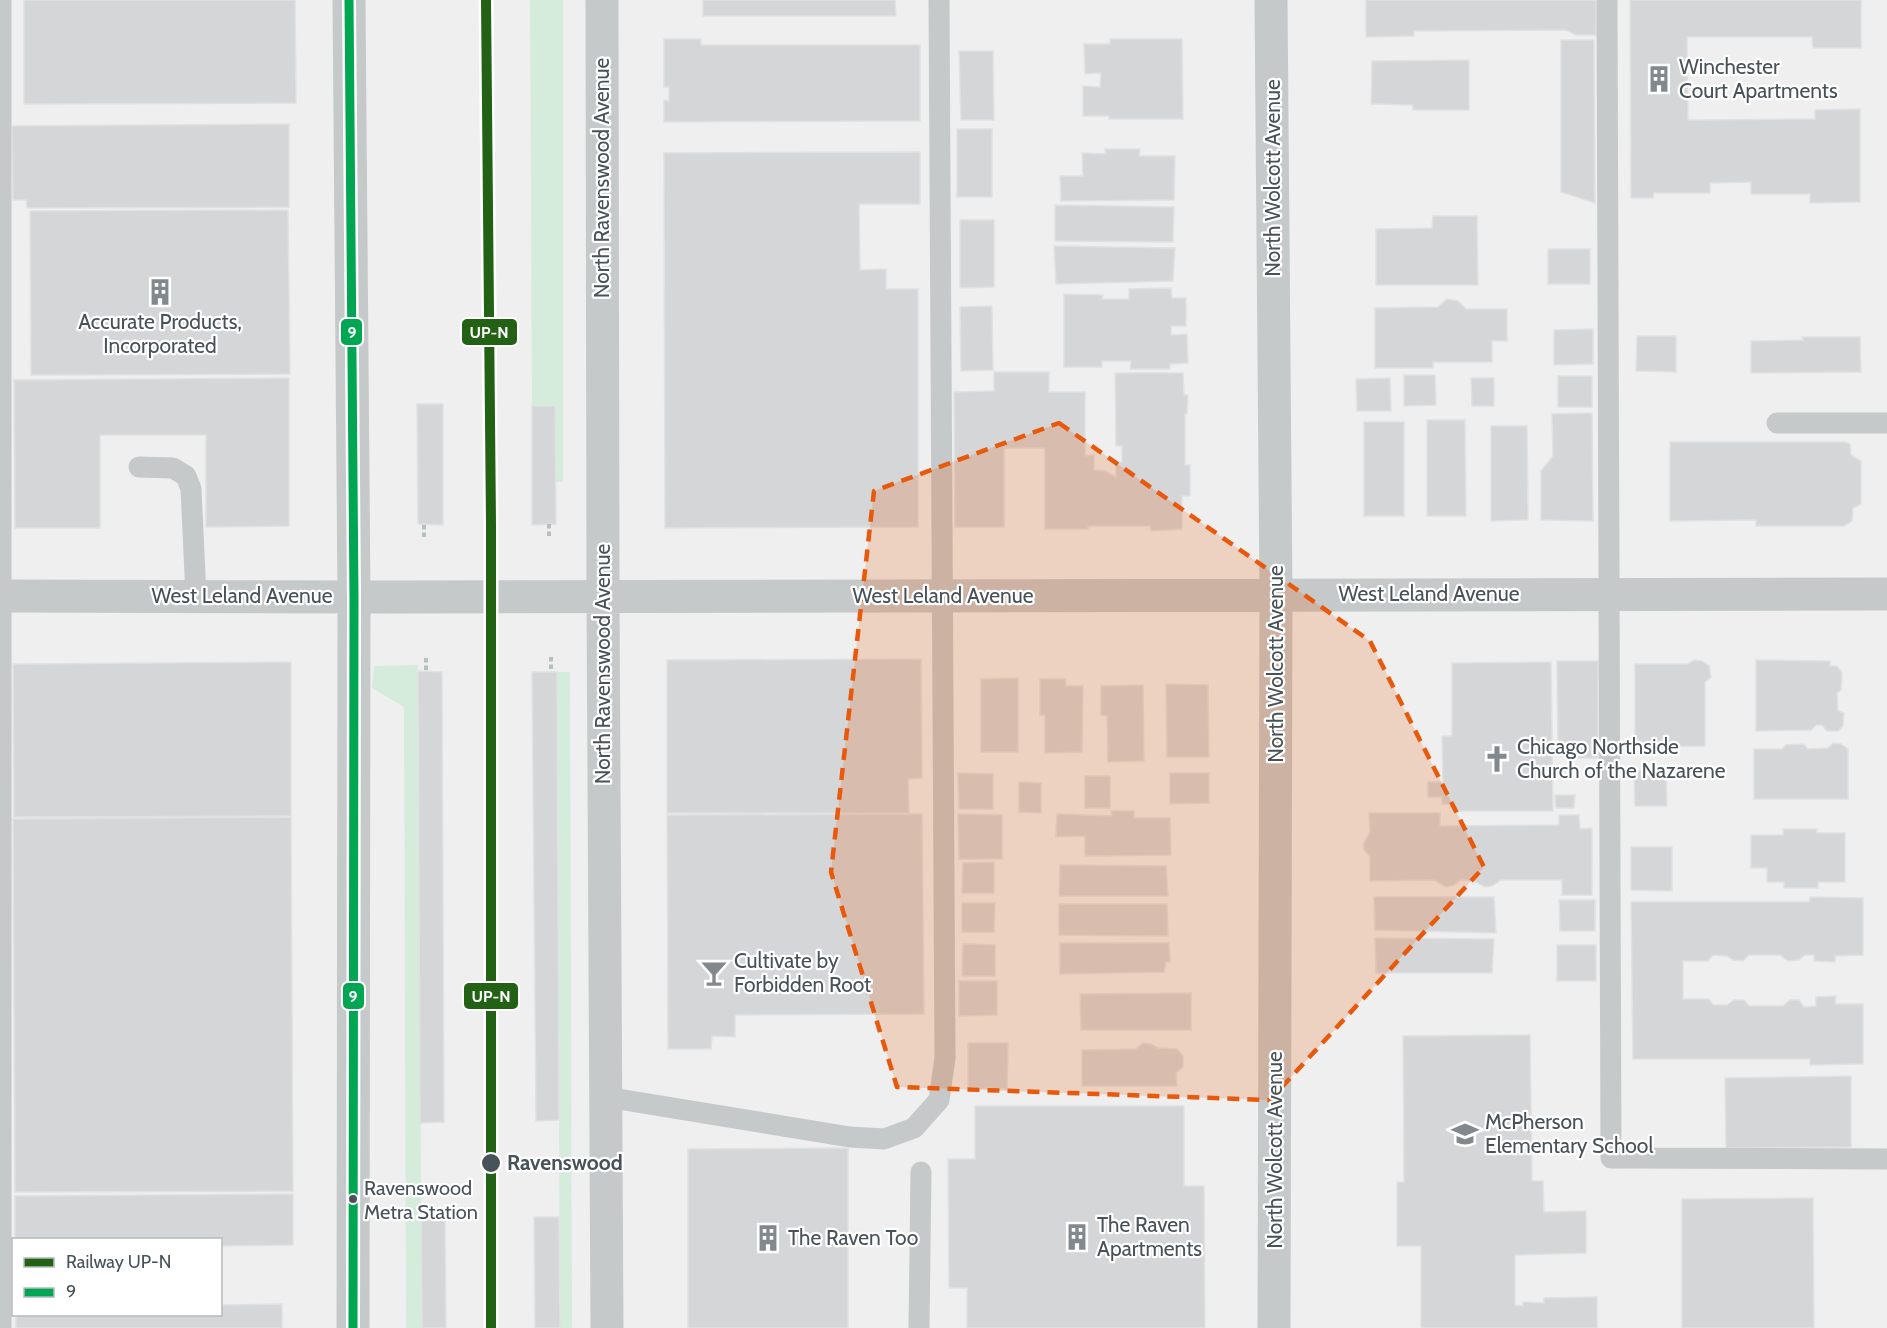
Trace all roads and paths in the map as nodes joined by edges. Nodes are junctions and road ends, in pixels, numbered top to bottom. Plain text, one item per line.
1 (2, 0) edge
2 (349, 0) edge
3 (602, 0) edge
4 (939, 0) edge
5 (1271, 0) edge
6 (1607, 0) edge
7 (1777, 423) dead end
8 (1887, 423) edge
9 (139, 467) dead end
10 (549, 524) dead end
11 (424, 525) dead end
12 (424, 537) dead end
13 (549, 537) dead end
14 (1609, 594) junction
15 (1887, 594) edge
16 (1276, 595) junction
17 (0, 596) edge
18 (196, 596) junction
19 (942, 596) junction
20 (354, 597) junction
21 (603, 597) junction
22 (551, 657) dead end
23 (426, 658) dead end
24 (426, 672) dead end
25 (551, 672) dead end
26 (606, 1097) junction
27 (1887, 1159) edge
28 (921, 1172) dead end
29 (1, 1328) edge
30 (353, 1328) edge
31 (607, 1328) edge
32 (920, 1328) edge
33 (1274, 1328) edge

1 - 17 lane
2 - 20 street
3 - 21 street, North Ravenswood Avenue
4 - 19 lane
5 - 16 street, North Wolcott Avenue
6 - 14 lane
7 - 8 lane
9 - 18 lane
10 - 13 path
11 - 12 path
14 - 15 street, West Leland Avenue
14 - 16 street, West Leland Avenue
14 - 27 lane
16 - 19 street, West Leland Avenue
16 - 33 street, North Wolcott Avenue
17 - 18 street, West Leland Avenue
17 - 29 lane
18 - 20 street, West Leland Avenue
19 - 21 street, West Leland Avenue
19 - 26 lane
20 - 21 street, West Leland Avenue
20 - 30 street
21 - 26 street, North Ravenswood Avenue
22 - 25 path
23 - 24 path
26 - 31 street, North Ravenswood Avenue
28 - 32 lane

